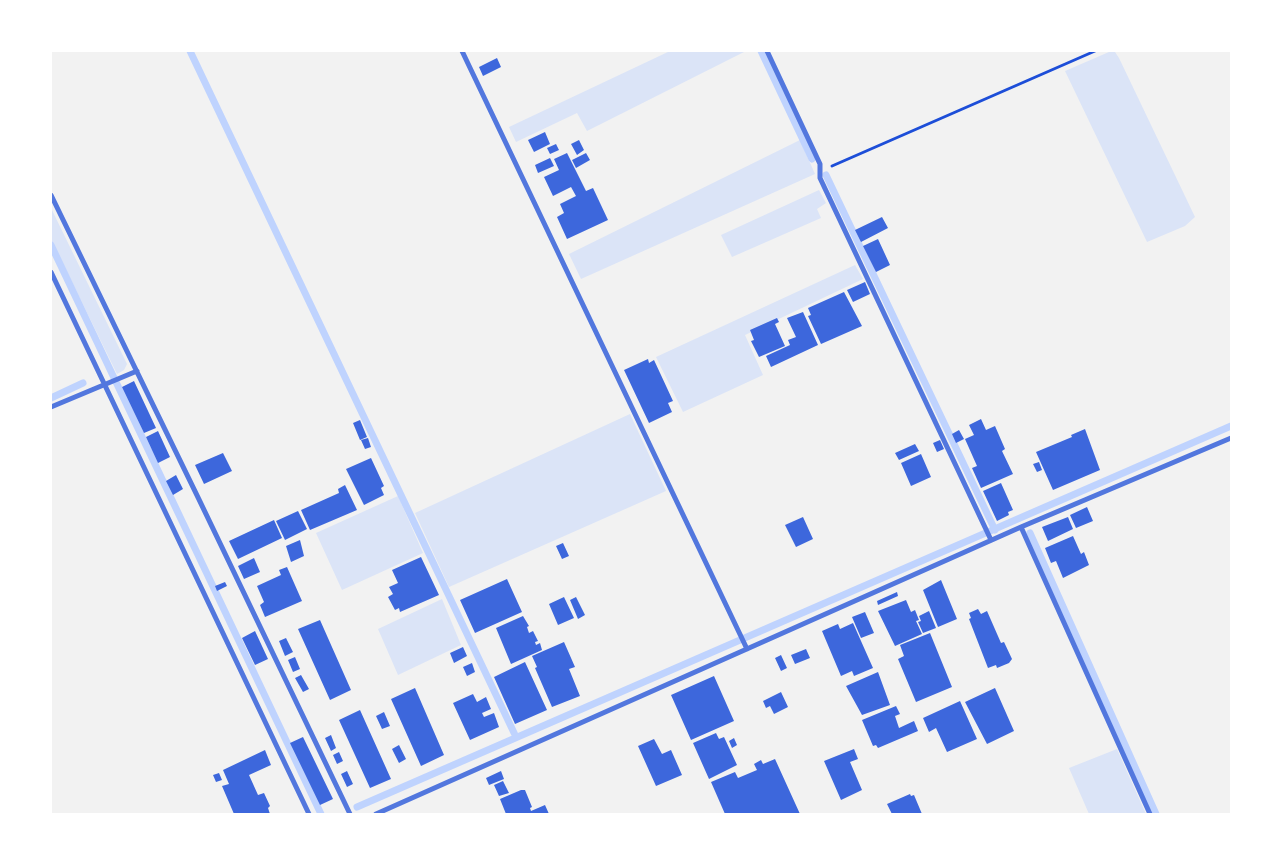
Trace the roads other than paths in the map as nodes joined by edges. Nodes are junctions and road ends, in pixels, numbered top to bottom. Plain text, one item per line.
1 (462, 51) edge
2 (767, 51) edge
3 (51, 195) edge
4 (51, 272) edge
5 (137, 371) junction
6 (105, 383) junction
7 (51, 407) edge
8 (1231, 438) edge
9 (1021, 527) junction
10 (991, 538) junction
11 (747, 648) junction
12 (309, 814) edge
13 (350, 814) edge
14 (376, 814) edge
15 (1150, 814) edge

1 - 11 street
2 - 10 street
3 - 5 street
4 - 6 street
5 - 6 street
5 - 13 street
6 - 7 street
6 - 12 street
8 - 9 street
9 - 10 street
9 - 15 street
10 - 11 street
11 - 14 street

